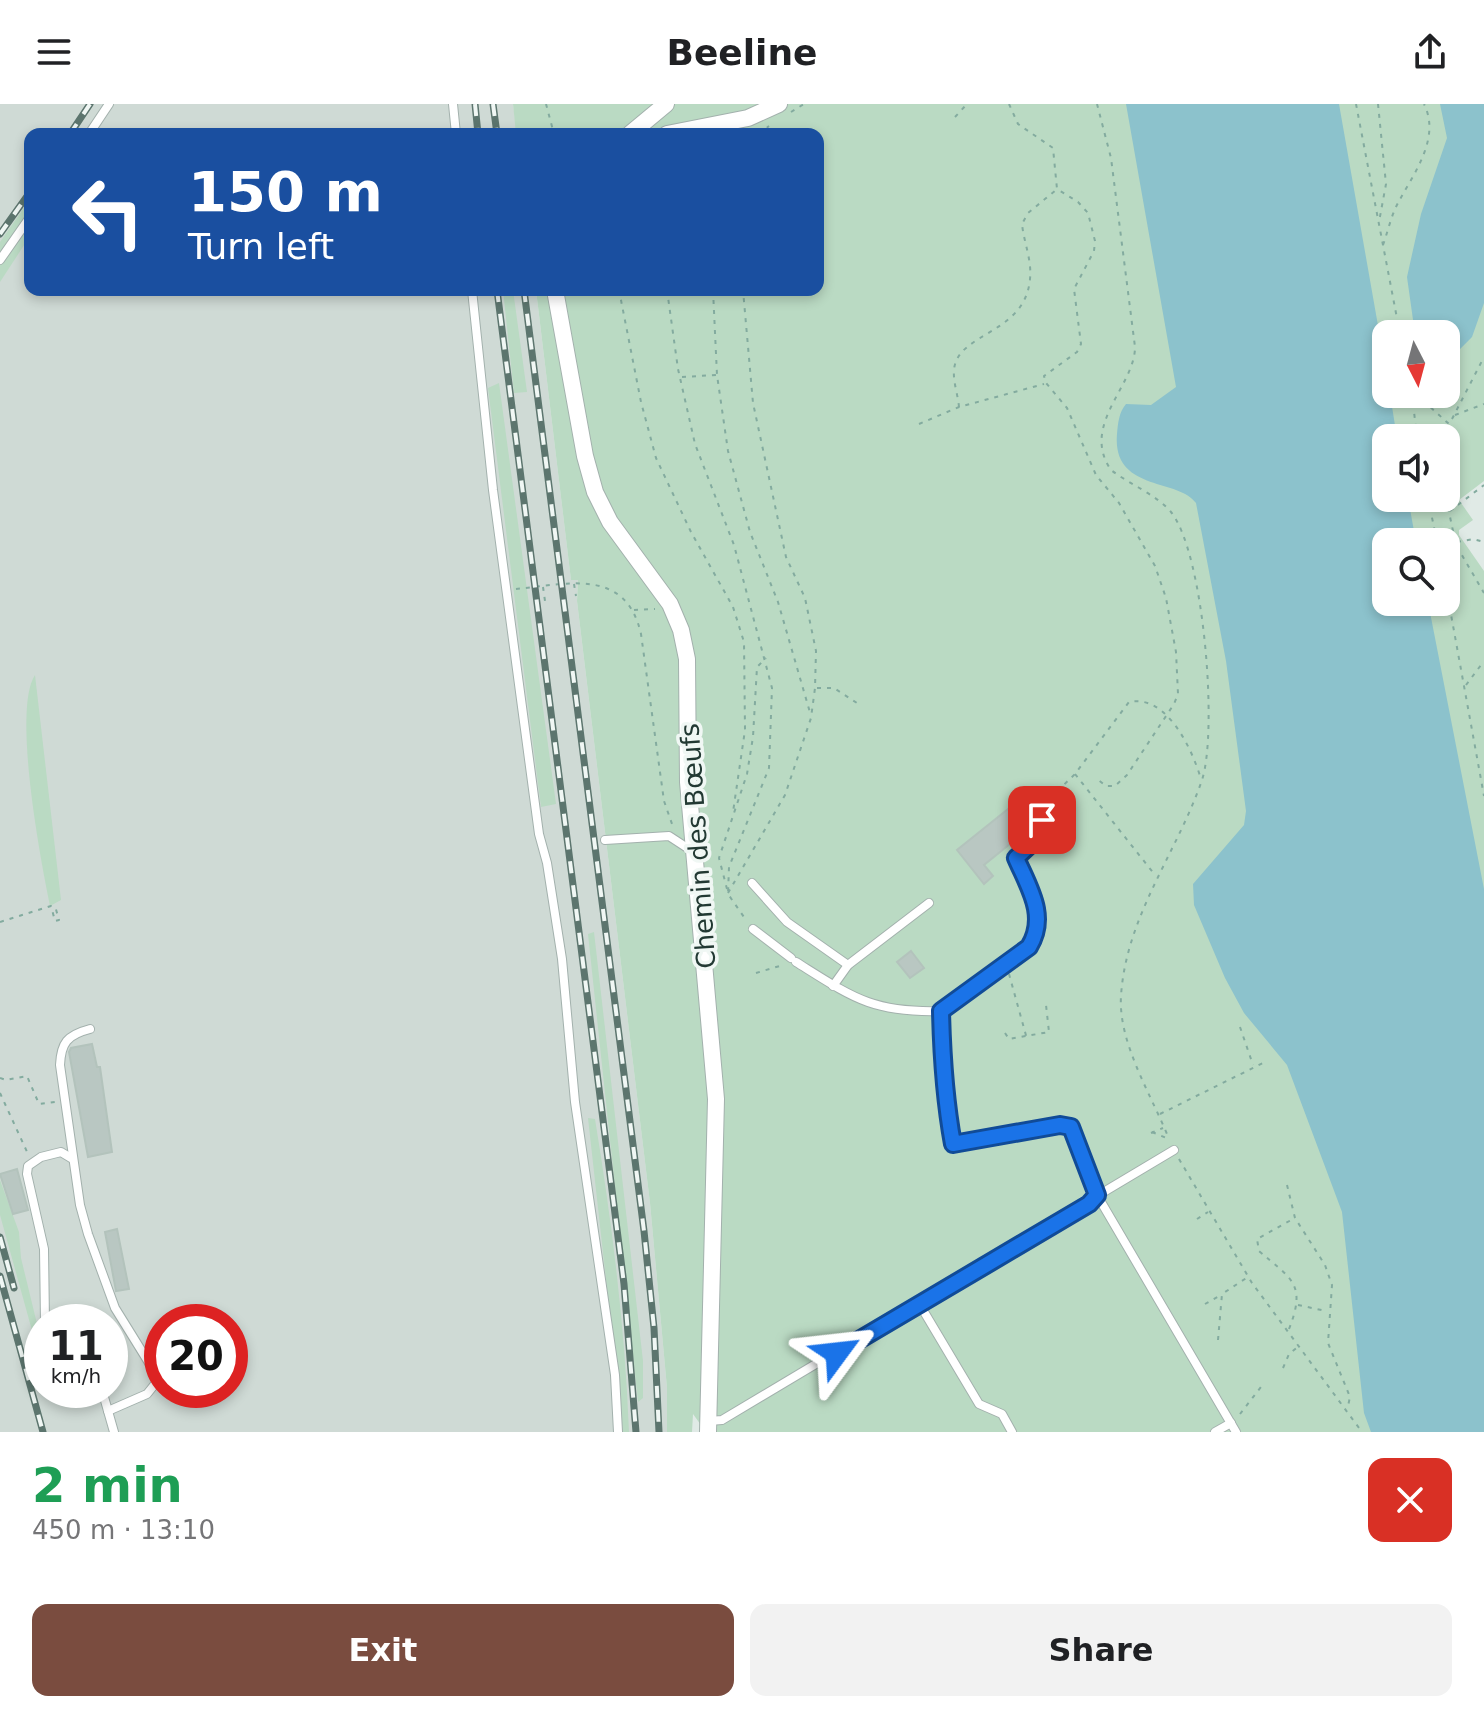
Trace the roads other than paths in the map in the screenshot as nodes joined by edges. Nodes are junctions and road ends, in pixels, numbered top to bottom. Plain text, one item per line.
1 (109, 104) edge
2 (453, 104) edge
3 (666, 104) edge
4 (779, 104) edge
5 (93, 128) edge
6 (455, 128) edge
7 (637, 128) edge
8 (697, 128) edge
9 (24, 226) edge
10 (0, 260) edge
11 (473, 296) edge
12 (556, 296) edge
13 (1027, 799) dead end
14 (605, 840) dead end
15 (695, 847) junction
16 (752, 883) dead end
17 (929, 903) dead end
18 (753, 929) road end
19 (848, 965) junction
20 (833, 986) junction
21 (941, 1011) junction
22 (90, 1029) dead end
23 (1174, 1150) road end
24 (73, 1160) junction
25 (1097, 1195) junction
26 (45, 1304) edge
27 (920, 1305) junction
28 (107, 1408) edge
29 (108, 1411) junction
30 (1231, 1423) junction
31 (708, 1426) edge
32 (114, 1432) edge
33 (618, 1432) edge
34 (1012, 1432) edge
35 (1215, 1432) edge
36 (1236, 1432) edge

1 - 5 lane
2 - 6 lane
3 - 7 street
4 - 8 street
9 - 10 lane
11 - 33 lane
12 - 15 street, Chemin des Bœufs
13 - 21 lane
14 - 15 lane
15 - 31 street, Chemin des Bœufs
16 - 19 lane
17 - 19 lane
18 - 20 lane
19 - 20 lane
20 - 21 lane
21 - 25 lane
22 - 24 lane
23 - 25 lane
24 - 26 lane
24 - 29 lane
25 - 27 lane
25 - 30 lane
27 - 31 lane
27 - 34 lane
28 - 29 lane
29 - 32 lane
30 - 35 lane
30 - 36 lane

